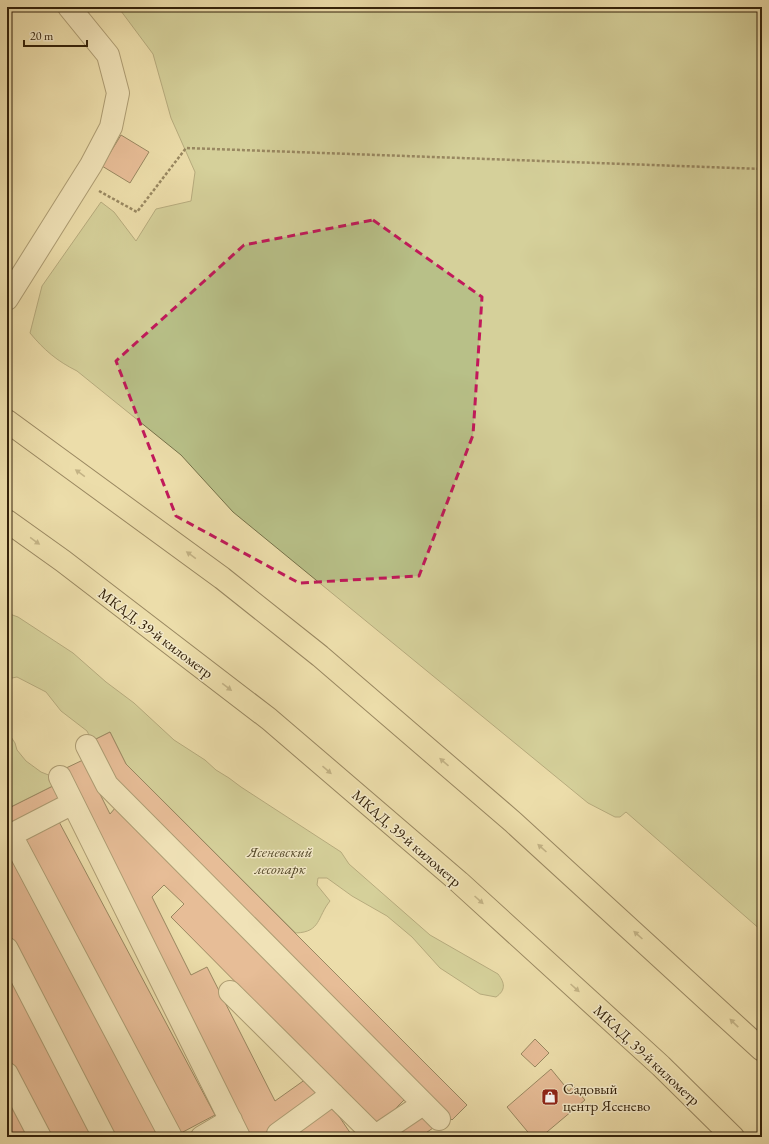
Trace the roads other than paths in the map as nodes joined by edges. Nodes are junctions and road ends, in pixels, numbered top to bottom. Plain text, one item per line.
1 (69, 7) edge
2 (7, 299) edge
3 (7, 421) edge
4 (7, 521) edge
5 (87, 746) dead end
6 (60, 777) dead end
7 (73, 803) junction
8 (9, 836) edge
9 (7, 949) edge
10 (230, 992) dead end
11 (762, 1050) edge
12 (7, 1074) edge
13 (333, 1094) junction
14 (423, 1104) junction
15 (439, 1119) dead end
16 (235, 1129) edge
17 (278, 1134) dead end
18 (374, 1136) edge
19 (40, 1137) edge
20 (104, 1137) edge
21 (171, 1137) edge
22 (202, 1137) edge
23 (733, 1137) edge

1 - 2 street
11 -> 3 highway
4 -> 23 highway, МКАД, 39-й километр
5 - 14 street
6 - 7 street
7 - 8 street
7 - 16 street
8 - 21 street
9 - 20 street
10 - 13 street
12 - 19 street
13 - 17 street
13 - 18 street
14 - 15 street
14 - 18 street
16 - 22 street

